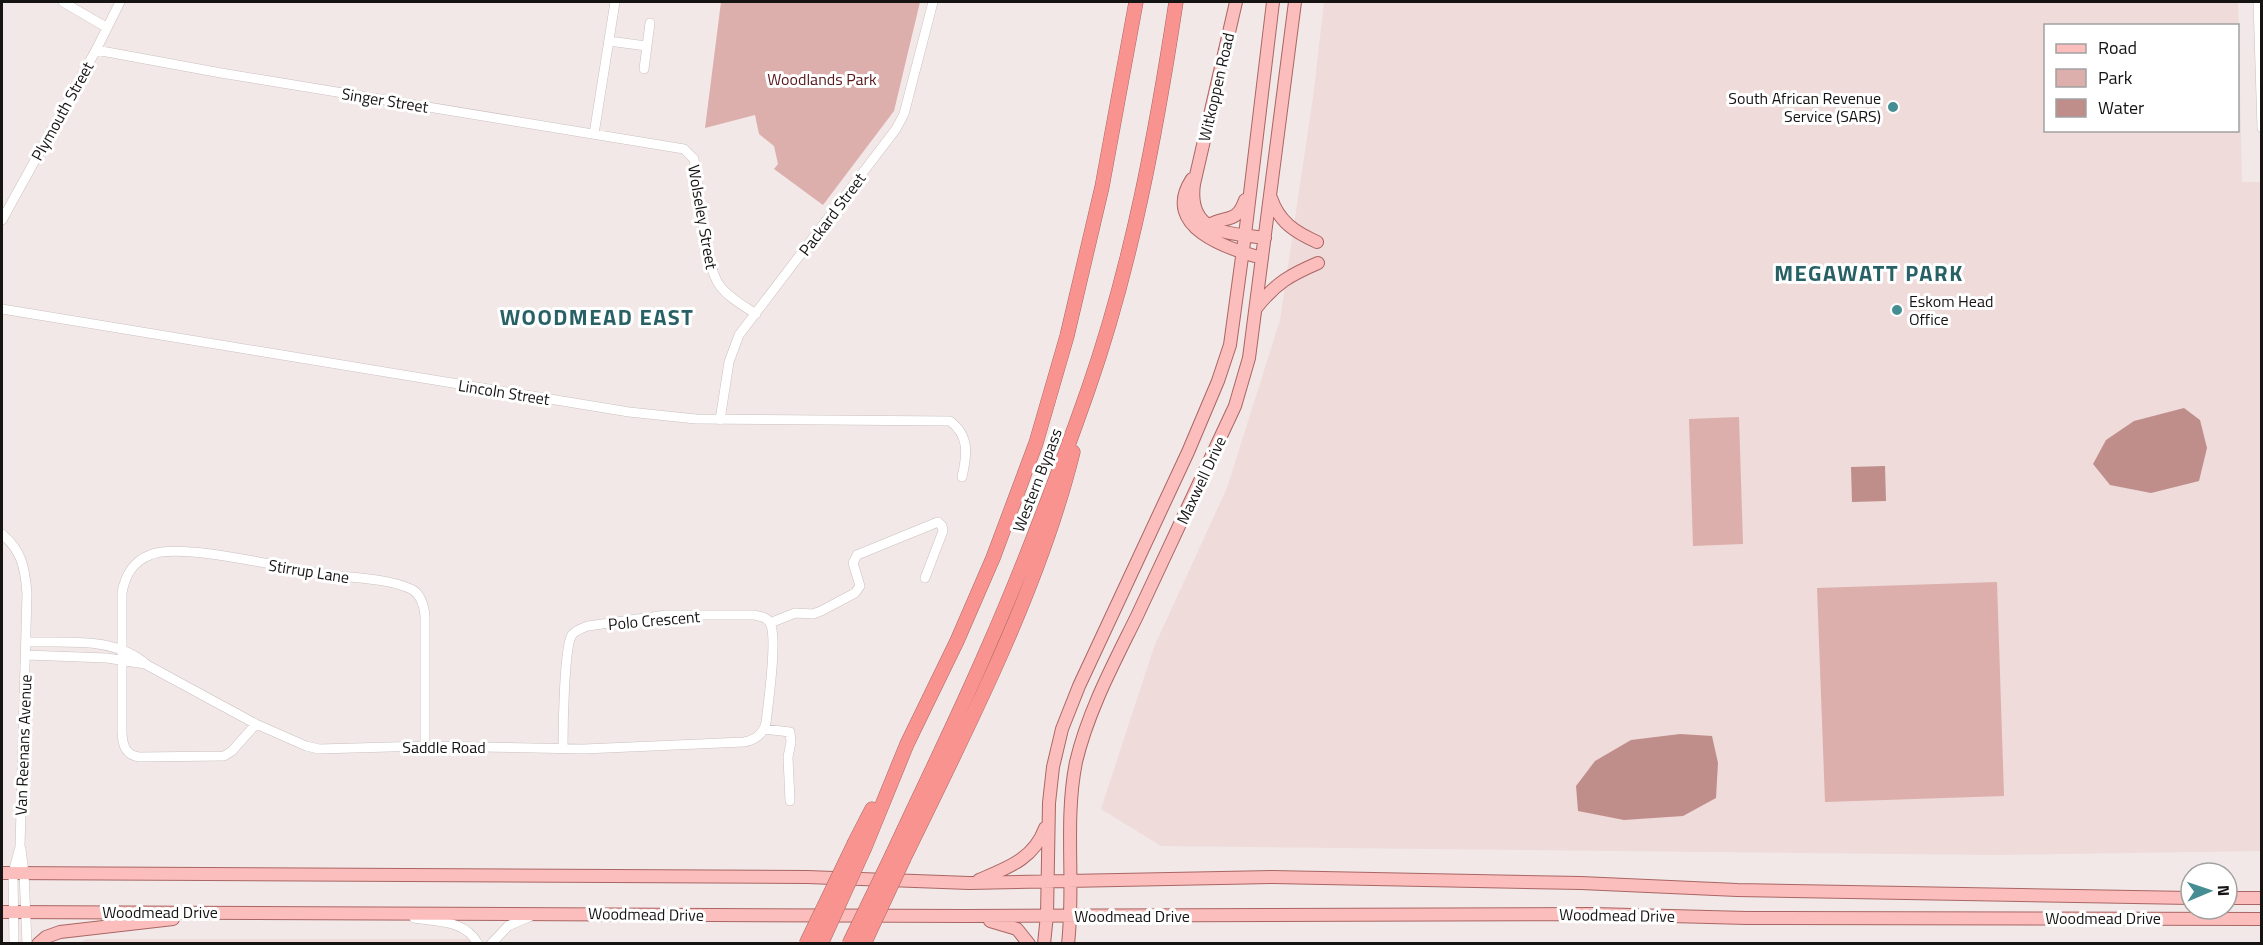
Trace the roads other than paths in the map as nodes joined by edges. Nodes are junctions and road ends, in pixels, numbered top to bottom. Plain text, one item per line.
1 (63, 2) edge
2 (120, 2) edge
3 (615, 2) edge
4 (933, 2) edge
5 (1136, 2) edge
6 (1176, 2) edge
7 (1236, 2) edge
8 (1273, 2) edge
9 (1294, 2) edge
10 (2258, 2) edge
11 (650, 23) dead end
12 (106, 27) junction
13 (609, 41) junction
14 (646, 46) junction
15 (96, 50) junction
16 (644, 69) dead end
17 (2262, 128) edge
18 (594, 134) junction
19 (675, 147) joint
20 (1196, 173) junction
21 (1251, 189) junction
22 (1270, 194) junction
23 (2, 220) edge
24 (1208, 226) junction
25 (1245, 236) junction
26 (1265, 238) junction
27 (1317, 242) dead end
28 (1243, 253) junction
29 (1262, 258) junction
30 (1318, 263) dead end
31 (1256, 308) junction
32 (2, 309) edge
33 (756, 314) junction
34 (720, 420) junction
35 (962, 477) dead end
36 (2, 534) edge
37 (925, 578) dead end
38 (770, 623) junction
39 (26, 642) junction
40 (121, 648) junction
41 (26, 655) junction
42 (121, 660) junction
43 (147, 665) junction
44 (256, 724) junction
45 (762, 733) junction
46 (426, 746) junction
47 (563, 748) junction
48 (790, 801) dead end
49 (1049, 803) junction
50 (860, 845) junction
51 (898, 856) junction
52 (13, 873) edge
53 (1047, 880) junction
54 (1070, 880) junction
55 (969, 884) junction
56 (2179, 898) edge
57 (2239, 898) edge
58 (2262, 898) edge
59 (14, 912) edge
60 (227, 913) junction
61 (386, 914) junction
62 (542, 914) junction
63 (1047, 915) junction
64 (966, 916) junction
65 (1069, 916) junction
66 (2262, 919) edge
67 (14, 944) edge
68 (27, 944) edge
69 (38, 944) edge
70 (478, 944) edge
71 (491, 944) edge
72 (806, 944) edge
73 (821, 944) edge
74 (849, 944) edge
75 (864, 944) edge
76 (1029, 944) edge
77 (1044, 944) edge
78 (1068, 944) edge

1 - 12 street
2 - 12 street, Plymouth Street
3 - 13 street
4 - 33 street, Packard Street
5 - 50 highway, Western Bypass
6 - 51 highway, Western Bypass
7 - 20 main road, Witkoppen Road
8 - 21 main road, Maxwell Drive
9 - 22 main road, Maxwell Drive
10 - 17 street
11 - 14 street
12 - 15 street, Plymouth Street
13 - 14 street
13 - 18 street
14 - 16 street
15 - 18 street, Singer Street
15 - 23 street, Plymouth Street
18 - 19 street, Singer Street
19 - 33 street, Wolseley Street
20 - 24 main road, Witkoppen Road
20 - 28 main road, Witkoppen Road
21 - 24 main road
21 - 25 main road, Maxwell Drive
22 - 26 main road, Maxwell Drive
22 - 27 main road
24 - 25 main road
25 - 26 main road
25 - 28 main road, Maxwell Drive
26 - 29 main road, Maxwell Drive
28 - 29 main road, Witkoppen Road
28 - 49 main road, Maxwell Drive
29 - 31 main road, Maxwell Drive
30 - 31 main road
31 - 54 main road, Maxwell Drive
32 - 34 street, Lincoln Street
33 - 34 street, Packard Street
34 - 35 street, Lincoln Street
36 - 39 street, Van Reenans Avenue
37 - 38 street
38 - 45 street
38 - 47 street, Polo Crescent
39 - 40 street, Saddle Road
39 - 41 street, Van Reenans Avenue
40 - 42 street, Stirrup Lane
40 - 43 street, Saddle Road
40 - 46 street, Stirrup Lane
41 - 42 street, Saddle Road
41 - 52 street, Van Reenans Avenue
42 - 43 street, Saddle Road
42 - 44 street, Stirrup Lane
43 - 44 street, Saddle Road
44 - 46 street, Saddle Road
45 - 47 street, Saddle Road
45 - 48 street
46 - 47 street, Saddle Road
49 - 53 main road, Maxwell Drive
49 - 55 main road
50 - 72 highway, bridge
50 - 73 highway, Western Bypass, bridge
51 - 74 highway, Western Bypass, bridge
51 - 75 highway, bridge
52 - 55 main road, Woodmead Drive
52 - 59 street, Van Reenans Avenue
53 - 54 main road, Woodmead Drive
53 - 55 main road, Woodmead Drive
53 - 63 main road, Maxwell Drive
54 - 56 main road, Woodmead Drive
54 - 65 main road, Maxwell Drive
57 - 58 main road
59 - 60 main road, Woodmead Drive
59 - 67 street
59 - 68 street
60 - 61 main road, Woodmead Drive
60 - 69 main road
61 - 62 main road, Woodmead Drive
61 - 70 street
62 - 64 main road, Woodmead Drive
62 - 71 street
63 - 64 main road, Woodmead Drive
63 - 65 main road, Woodmead Drive
63 - 77 main road, Maxwell Drive
64 - 76 main road
65 - 66 main road, Woodmead Drive
65 - 78 main road, Maxwell Drive

